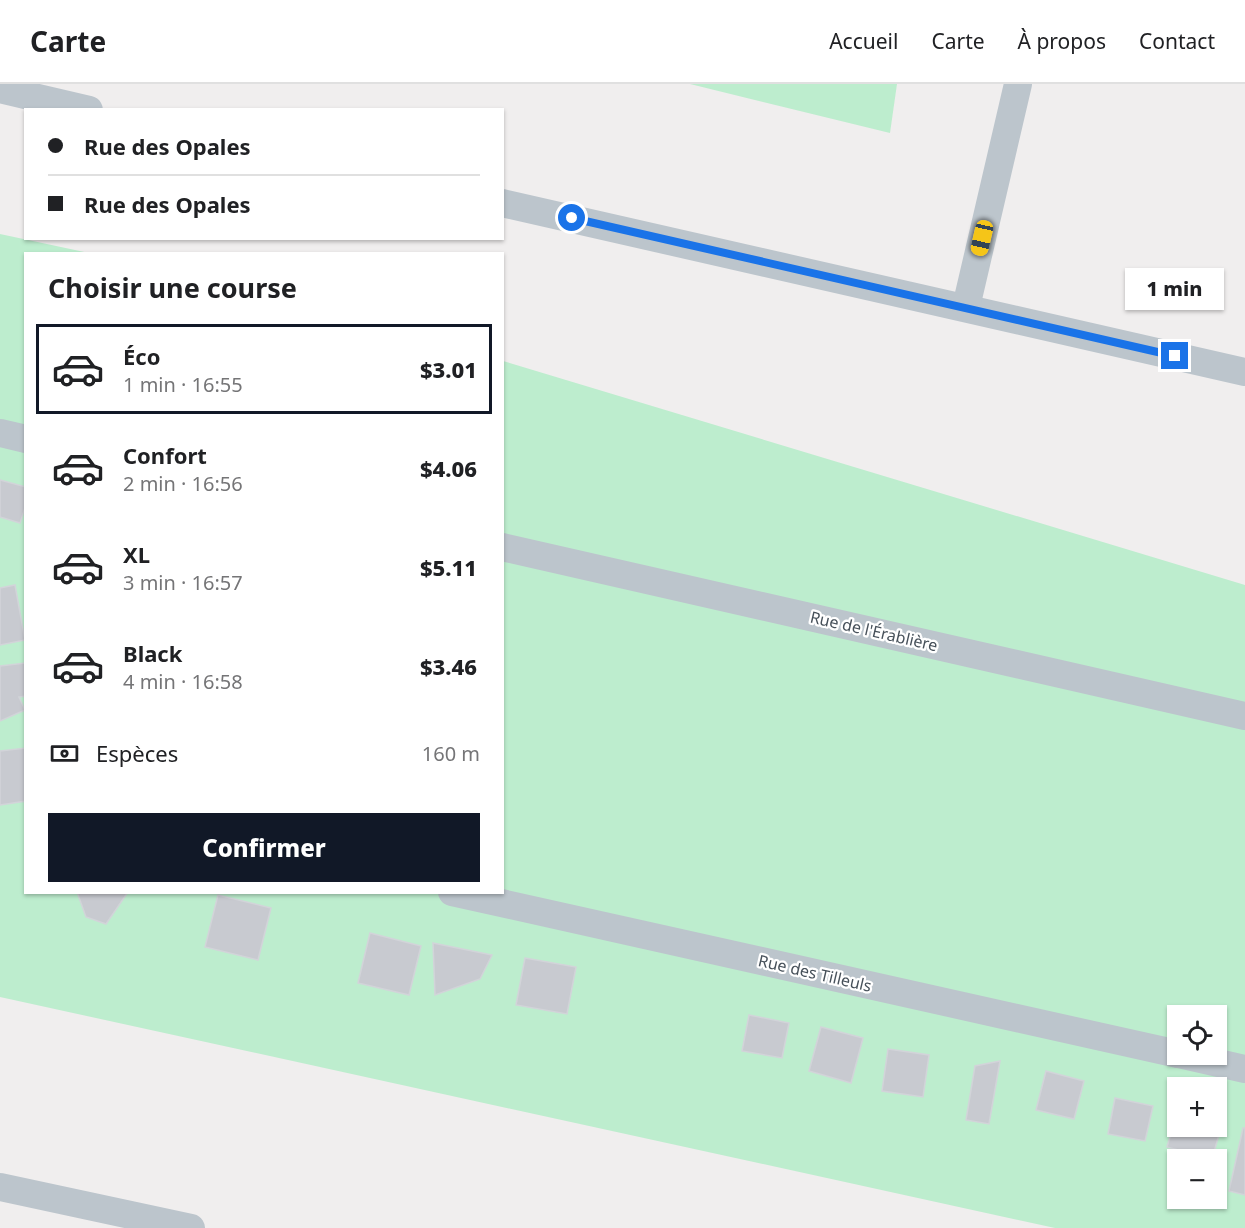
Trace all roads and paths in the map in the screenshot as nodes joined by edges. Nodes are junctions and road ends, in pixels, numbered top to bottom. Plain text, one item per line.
1 (1018, 84) edge
2 (0, 89) edge
3 (81, 108) edge
4 (504, 203) edge
5 (966, 307) junction
6 (1245, 372) edge
7 (0, 433) edge
8 (24, 439) edge
9 (504, 547) edge
10 (1245, 716) edge
11 (461, 894) edge
12 (1167, 1052) edge
13 (1227, 1065) edge
14 (1245, 1069) edge
15 (0, 1187) edge
16 (191, 1228) edge

1 - 5 street
2 - 3 street
4 - 5 street
5 - 6 street
7 - 8 street
9 - 10 street, Rue de l'Érablière
11 - 12 street, Rue des Tilleuls
13 - 14 street, Rue des Tilleuls
15 - 16 street

